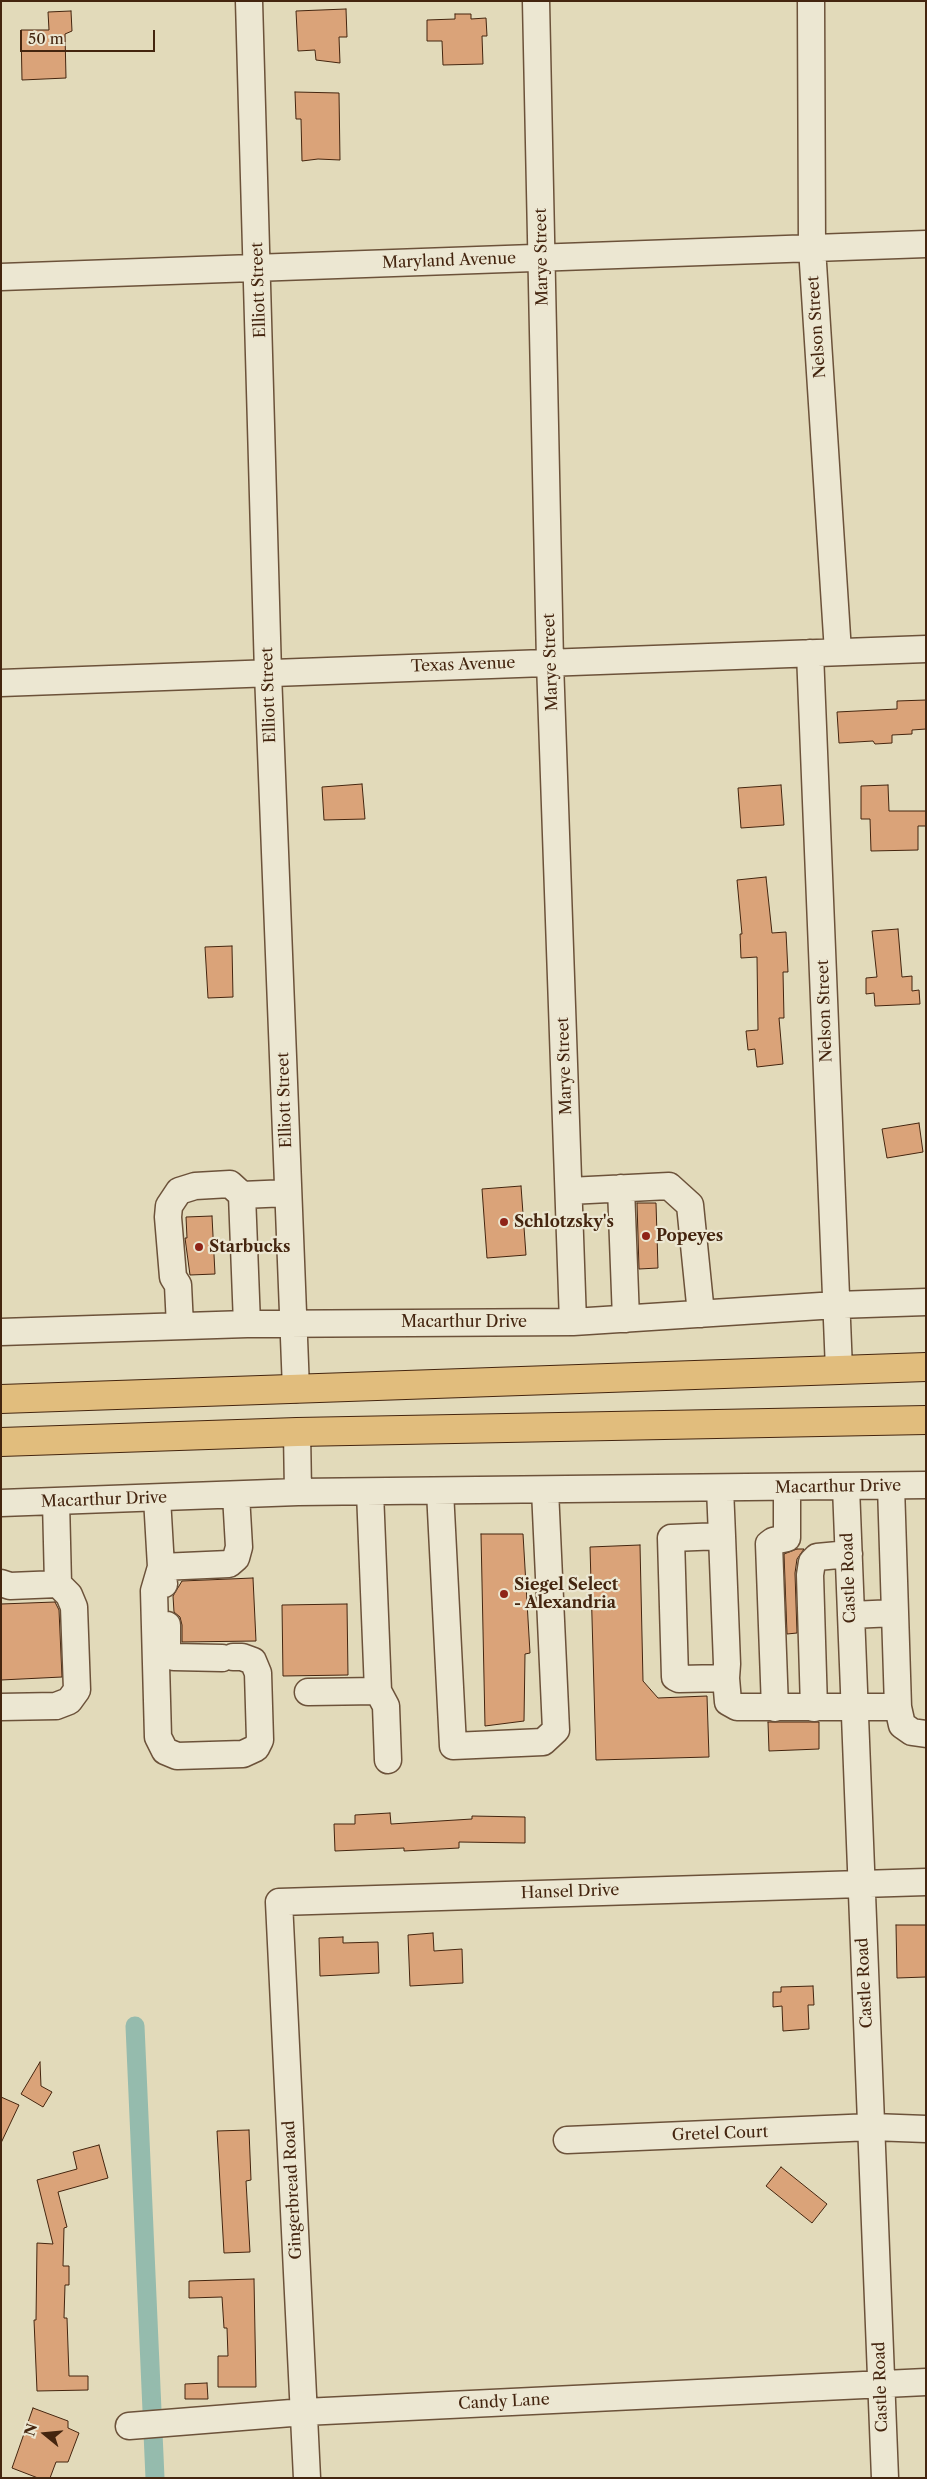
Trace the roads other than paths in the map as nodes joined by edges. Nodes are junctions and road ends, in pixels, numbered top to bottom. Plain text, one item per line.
1 (250, 1) edge
2 (536, 1) edge
3 (811, 1) edge
4 (926, 244) edge
5 (812, 248) junction
6 (542, 258) junction
7 (258, 268) junction
8 (1, 277) edge
9 (926, 649) edge
10 (810, 652) junction
11 (838, 652) junction
12 (550, 662) junction
13 (268, 673) junction
14 (1, 683) edge
15 (569, 1191) junction
16 (288, 1193) junction
17 (620, 1193) junction
18 (242, 1196) junction
19 (926, 1302) edge
20 (836, 1306) junction
21 (701, 1314) junction
22 (626, 1319) junction
23 (574, 1322) junction
24 (293, 1323) junction
25 (247, 1324) junction
26 (180, 1326) junction
27 (1, 1332) edge
28 (926, 1367) edge
29 (839, 1370) junction
30 (296, 1389) junction
31 (1, 1398) edge
32 (926, 1420) edge
33 (297, 1432) junction
34 (1, 1442) edge
35 (926, 1485) edge
36 (891, 1486) junction
37 (846, 1487) junction
38 (720, 1488) junction
39 (787, 1488) junction
40 (545, 1490) junction
41 (440, 1491) junction
42 (298, 1492) junction
43 (370, 1492) junction
44 (236, 1495) junction
45 (157, 1498) junction
46 (56, 1502) junction
47 (1, 1504) edge
48 (722, 1536) junction
49 (849, 1554) junction
50 (161, 1567) junction
51 (1, 1583) edge
52 (58, 1584) junction
53 (895, 1613) junction
54 (851, 1615) junction
55 (726, 1678) junction
56 (378, 1691) junction
57 (308, 1692) dead end
58 (1, 1707) edge
59 (898, 1707) junction
60 (775, 1708) junction
61 (814, 1708) junction
62 (854, 1708) junction
63 (926, 1734) edge
64 (388, 1760) dead end
65 (926, 1882) edge
66 (860, 1883) junction
67 (280, 1902) joint
68 (872, 2127) junction
69 (926, 2129) edge
70 (567, 2140) dead end
71 (926, 2382) edge
72 (880, 2383) junction
73 (304, 2412) junction
74 (129, 2426) dead end
75 (307, 2478) edge
76 (885, 2478) edge

1 - 7 street, Elliott Street
2 - 6 street, Marye Street
3 - 5 street, Nelson Street
4 - 5 street, Maryland Avenue
5 - 6 street, Maryland Avenue
5 - 11 street, Nelson Street
6 - 7 street, Maryland Avenue
6 - 12 street, Marye Street
7 - 8 street, Maryland Avenue
7 - 13 street, Elliott Street
9 - 11 street, Texas Avenue
10 - 11 street, Texas Avenue
10 - 12 street, Texas Avenue
10 - 20 street, Nelson Street
12 - 13 street, Texas Avenue
12 - 15 street, Marye Street
13 - 14 street, Texas Avenue
13 - 16 street, Elliott Street
15 - 17 street
15 - 23 street, Marye Street
16 - 18 street
16 - 24 street, Elliott Street
17 - 21 street
17 - 22 street
18 - 25 street
18 - 26 street
19 - 20 street, Macarthur Drive
20 - 21 street, Macarthur Drive
20 - 29 street, Nelson Street
21 - 22 street, Macarthur Drive
22 - 23 street, Macarthur Drive
23 - 24 street, Macarthur Drive
24 - 25 street, Macarthur Drive
24 - 30 street, Elliott Street
25 - 26 street, Macarthur Drive
26 - 27 street, Macarthur Drive
28 - 29 highway
29 - 30 highway
30 - 31 highway
30 - 33 highway
32 - 33 highway
33 - 34 highway
33 - 42 street
35 - 36 street, Macarthur Drive
36 - 37 street, Macarthur Drive
36 - 53 street
37 - 39 street, Macarthur Drive
37 - 49 street, Castle Road
38 - 39 street, Macarthur Drive
38 - 40 street, Macarthur Drive
38 - 48 street
39 - 60 street
40 - 41 street, Macarthur Drive
40 - 41 street
41 - 43 street, Macarthur Drive
42 - 43 street, Macarthur Drive
42 - 44 street, Macarthur Drive
43 - 56 street
44 - 45 street, Macarthur Drive
44 - 50 street
45 - 46 street, Macarthur Drive
45 - 50 street
46 - 47 street, Macarthur Drive
46 - 52 street
48 - 55 street
48 - 55 street
49 - 54 street, Castle Road
49 - 61 street
50 - 50 street
51 - 52 street
52 - 58 street
53 - 54 street
53 - 59 street
54 - 62 street, Castle Road
55 - 60 street
56 - 57 street
56 - 64 street
59 - 62 street
59 - 63 street
60 - 61 street
61 - 62 street
62 - 66 street, Castle Road
65 - 66 street, Hansel Drive
66 - 67 street, Hansel Drive
66 - 68 street, Castle Road
67 - 73 street, Gingerbread Road
68 - 69 street, Gretel Court
68 - 70 street, Gretel Court
68 - 72 street, Castle Road
71 - 72 street, Candy Lane
72 - 73 street, Candy Lane
72 - 76 street, Castle Road
73 - 74 street, Candy Lane
73 - 75 street, Gingerbread Road

